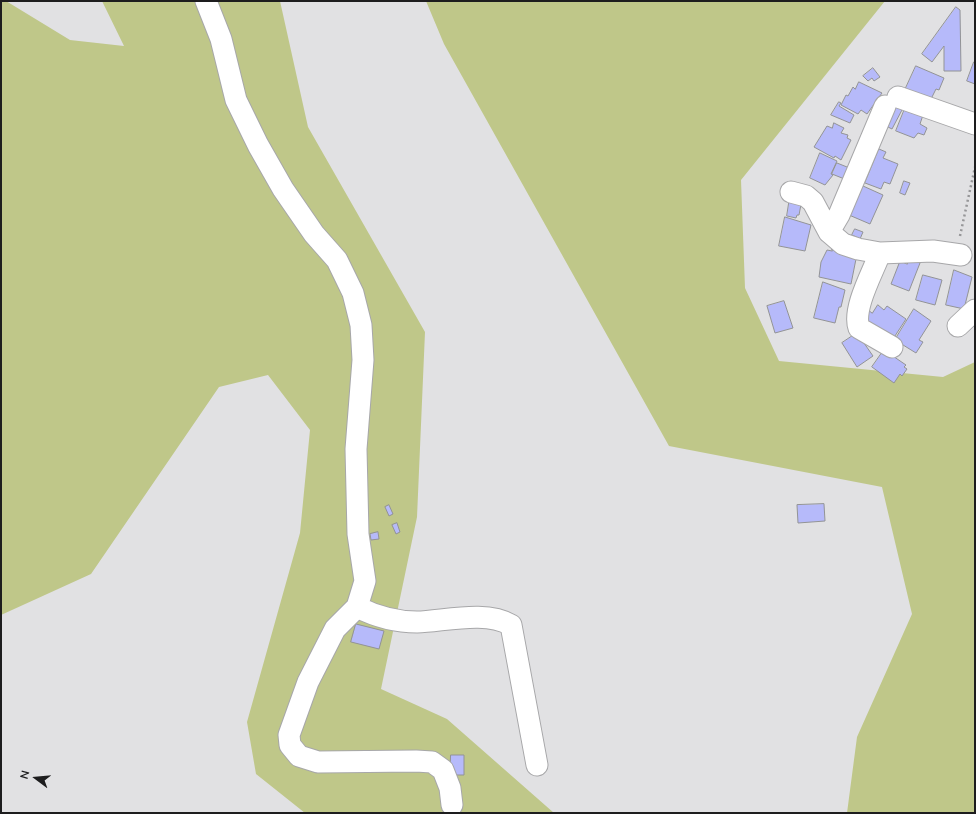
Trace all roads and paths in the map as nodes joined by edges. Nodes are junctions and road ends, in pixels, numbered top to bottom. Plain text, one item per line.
1 (206, 1) edge
2 (975, 124) edge
3 (975, 168) edge
4 (791, 192) dead end
5 (829, 232) junction
6 (880, 253) junction
7 (961, 255) joint
8 (975, 310) edge
9 (958, 326) dead end
10 (892, 347) dead end
11 (357, 607) junction
12 (537, 766) dead end
13 (452, 805) dead end

1 - 11 street
2 - 5 street
3 - 7 path
4 - 5 street
5 - 6 street
6 - 7 street
6 - 10 street
8 - 9 street
11 - 12 street
11 - 13 street

